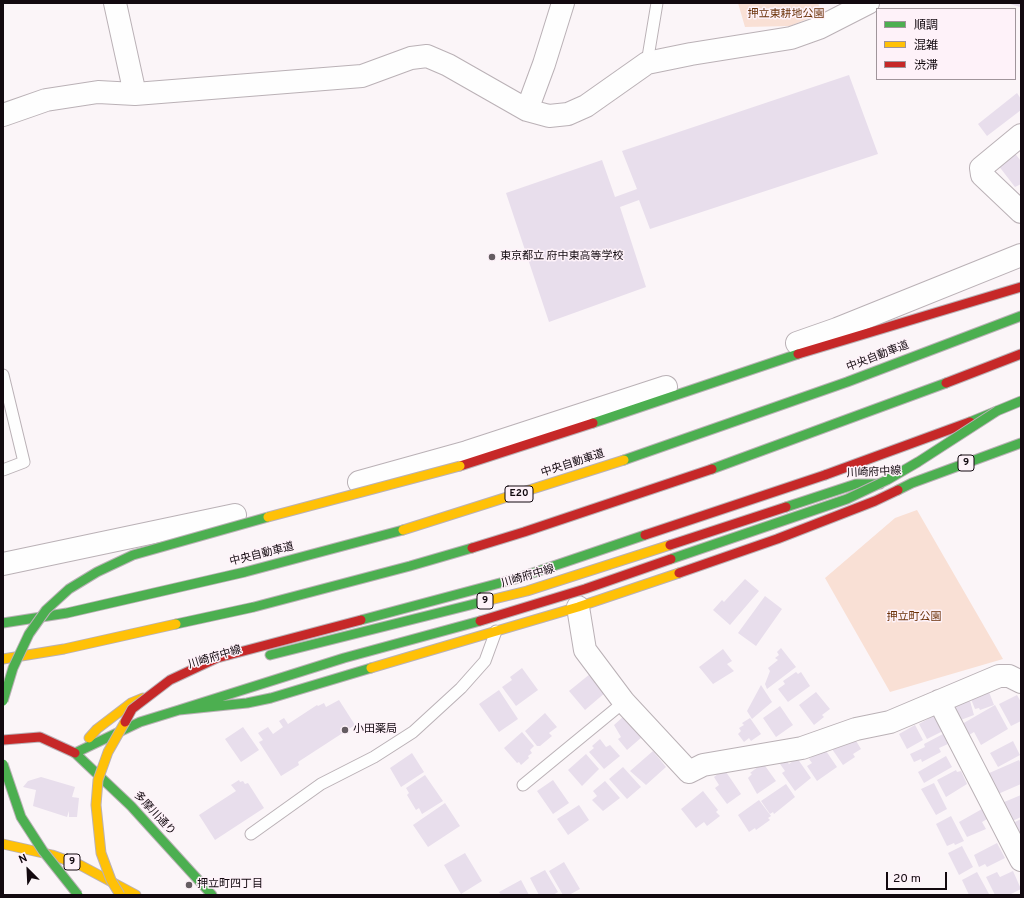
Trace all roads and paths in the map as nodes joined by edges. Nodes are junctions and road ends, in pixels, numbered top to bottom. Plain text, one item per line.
1 (115, 3) edge
2 (563, 3) edge
3 (657, 3) edge
4 (868, 3) edge
5 (647, 63) junction
6 (135, 94) junction
7 (527, 110) junction
8 (3, 114) edge
9 (1021, 135) edge
10 (1021, 212) edge
11 (1021, 256) edge
12 (1021, 287) edge
13 (1021, 316) edge
14 (1021, 354) edge
15 (3, 375) edge
16 (1021, 401) edge
17 (997, 411) junction
18 (1021, 443) edge
19 (3, 470) edge
20 (912, 483) junction
21 (700, 536) junction
22 (710, 563) junction
23 (3, 564) edge
24 (578, 606) junction
25 (3, 623) edge
26 (496, 631) junction
27 (258, 658) dead end
28 (3, 659) edge
29 (214, 670) dead end
30 (1021, 682) edge
31 (3, 701) edge
32 (940, 701) junction
33 (624, 702) junction
34 (179, 710) junction
35 (3, 740) edge
36 (75, 753) junction
37 (3, 764) edge
38 (523, 784) dead end
39 (251, 834) dead end
40 (3, 844) edge
41 (1021, 860) edge
42 (78, 895) edge
43 (120, 895) edge
44 (136, 895) edge
45 (212, 895) edge

1 - 6 street
2 - 7 street
3 - 5 lane
4 - 5 street
5 - 7 street
6 - 7 street
6 - 8 street
9 - 10 street
11 - 23 street
12 - 31 main road, bridge
13 - 25 main road, 中央自動車道 / E20
14 - 28 main road
15 - 19 lane
16 - 17 main road
17 - 34 main road, bridge
17 - 43 main road, bridge
18 - 20 main road, 川崎府中線 / 9
20 - 21 main road, 川崎府中線 / 9
20 - 22 main road, 川崎府中線 / 9
21 - 22 main road
21 - 27 main road, 川崎府中線 / 9
22 - 24 main road, 川崎府中線 / 9
24 - 26 main road, 川崎府中線 / 9
24 - 33 street
26 - 34 main road, 川崎府中線 / 9
26 - 39 lane
29 - 36 main road, 川崎府中線
30 - 32 street
32 - 33 street
32 - 41 street
33 - 38 lane
34 - 36 main road, 川崎府中線 / 9
35 - 36 main road
36 - 45 main road, 多摩川通り
37 - 42 main road, bridge
40 - 44 main road, 9

